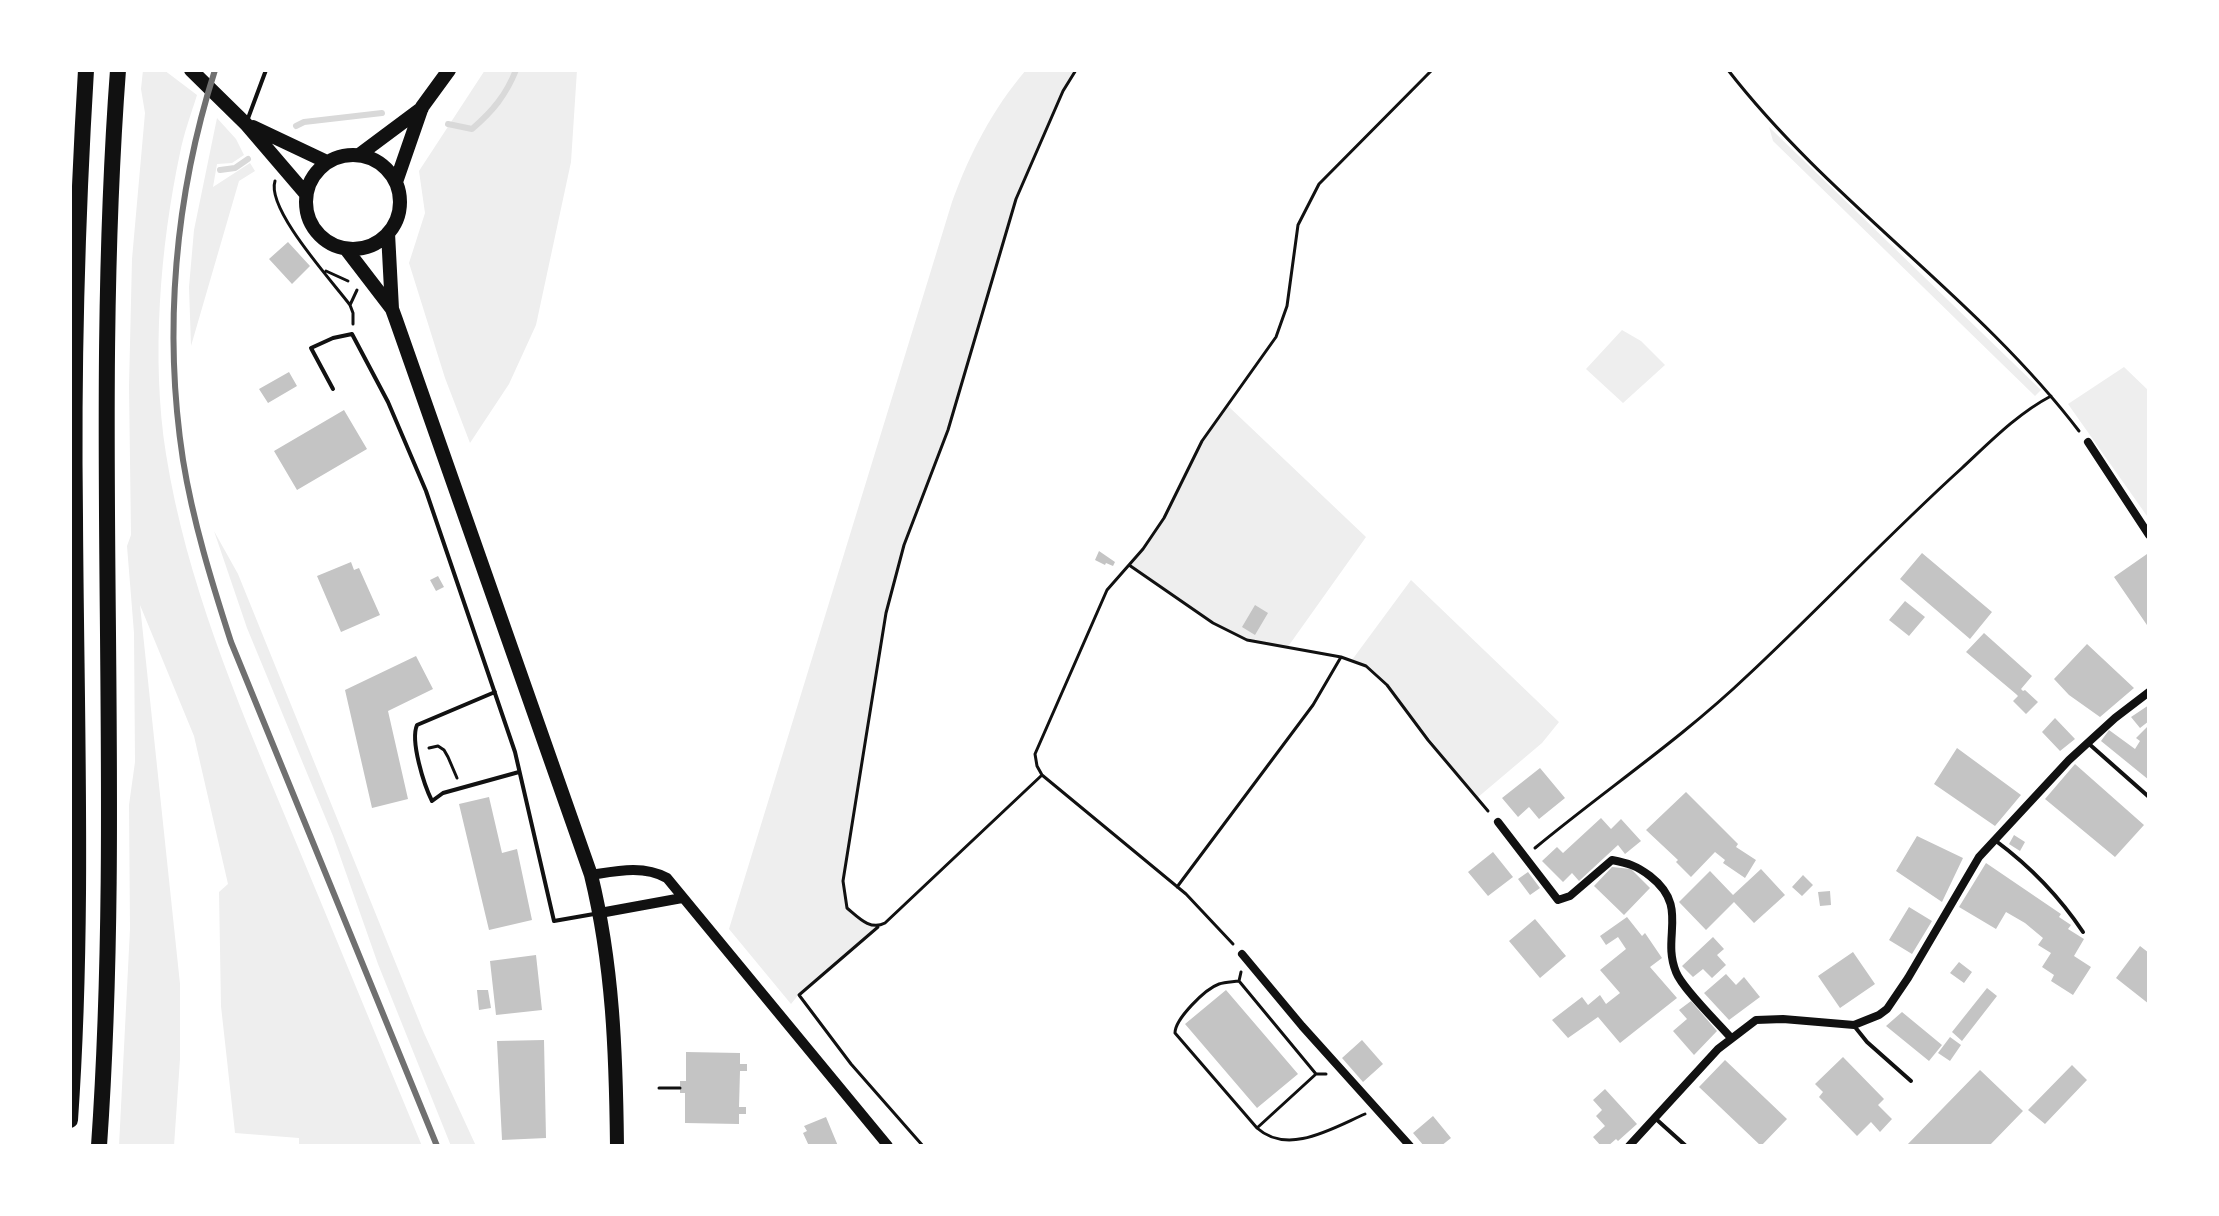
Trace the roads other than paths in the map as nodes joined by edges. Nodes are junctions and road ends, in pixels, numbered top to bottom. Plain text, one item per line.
1 (86, 70) edge
2 (191, 70) edge
3 (266, 70) edge
4 (449, 70) edge
5 (118, 72) edge
6 (422, 107) junction
7 (246, 124) junction
8 (359, 155) junction
9 (327, 162) junction
10 (396, 182) junction
11 (306, 194) junction
12 (388, 233) junction
13 (346, 249) junction
14 (392, 309) junction
15 (333, 389) dead end
16 (2088, 442) road end
17 (2149, 535) edge
18 (495, 692) junction
19 (2149, 692) edge
20 (2087, 743) junction
21 (519, 772) junction
22 (2149, 797) edge
23 (1498, 822) road end
24 (1994, 839) junction
25 (591, 875) junction
26 (682, 898) junction
27 (600, 913) junction
28 (2083, 932) dead end
29 (1244, 958) road end
30 (1854, 1025) junction
31 (1731, 1038) junction
32 (1911, 1081) dead end
33 (1656, 1119) junction
34 (70, 1120) edge
35 (885, 1142) edge
36 (99, 1146) edge
37 (617, 1146) edge
38 (1410, 1146) edge
39 (1629, 1146) edge
40 (1686, 1146) edge

1 - 34 highway
2 - 7 main road
3 - 7 lane
4 - 6 main road
5 - 36 highway
6 - 8 main road
6 - 10 main road
7 - 9 main road
7 - 11 main road
8 - 9 main road
8 - 10 main road
9 - 11 main road
10 - 12 main road
11 - 13 main road
12 - 13 main road
12 - 14 main road
13 - 14 main road
14 - 25 main road
15 - 18 lane
16 - 17 street
18 - 21 lane
18 - 21 lane
19 - 20 street
20 - 22 lane
20 - 24 street
21 - 27 lane
23 - 31 street
24 - 28 lane
24 - 30 street
25 - 26 street
25 - 27 main road
26 - 27 street
26 - 35 street
27 - 37 main road
29 - 38 street
30 - 31 street
30 - 32 lane
31 - 33 street
33 - 39 street
33 - 40 lane

